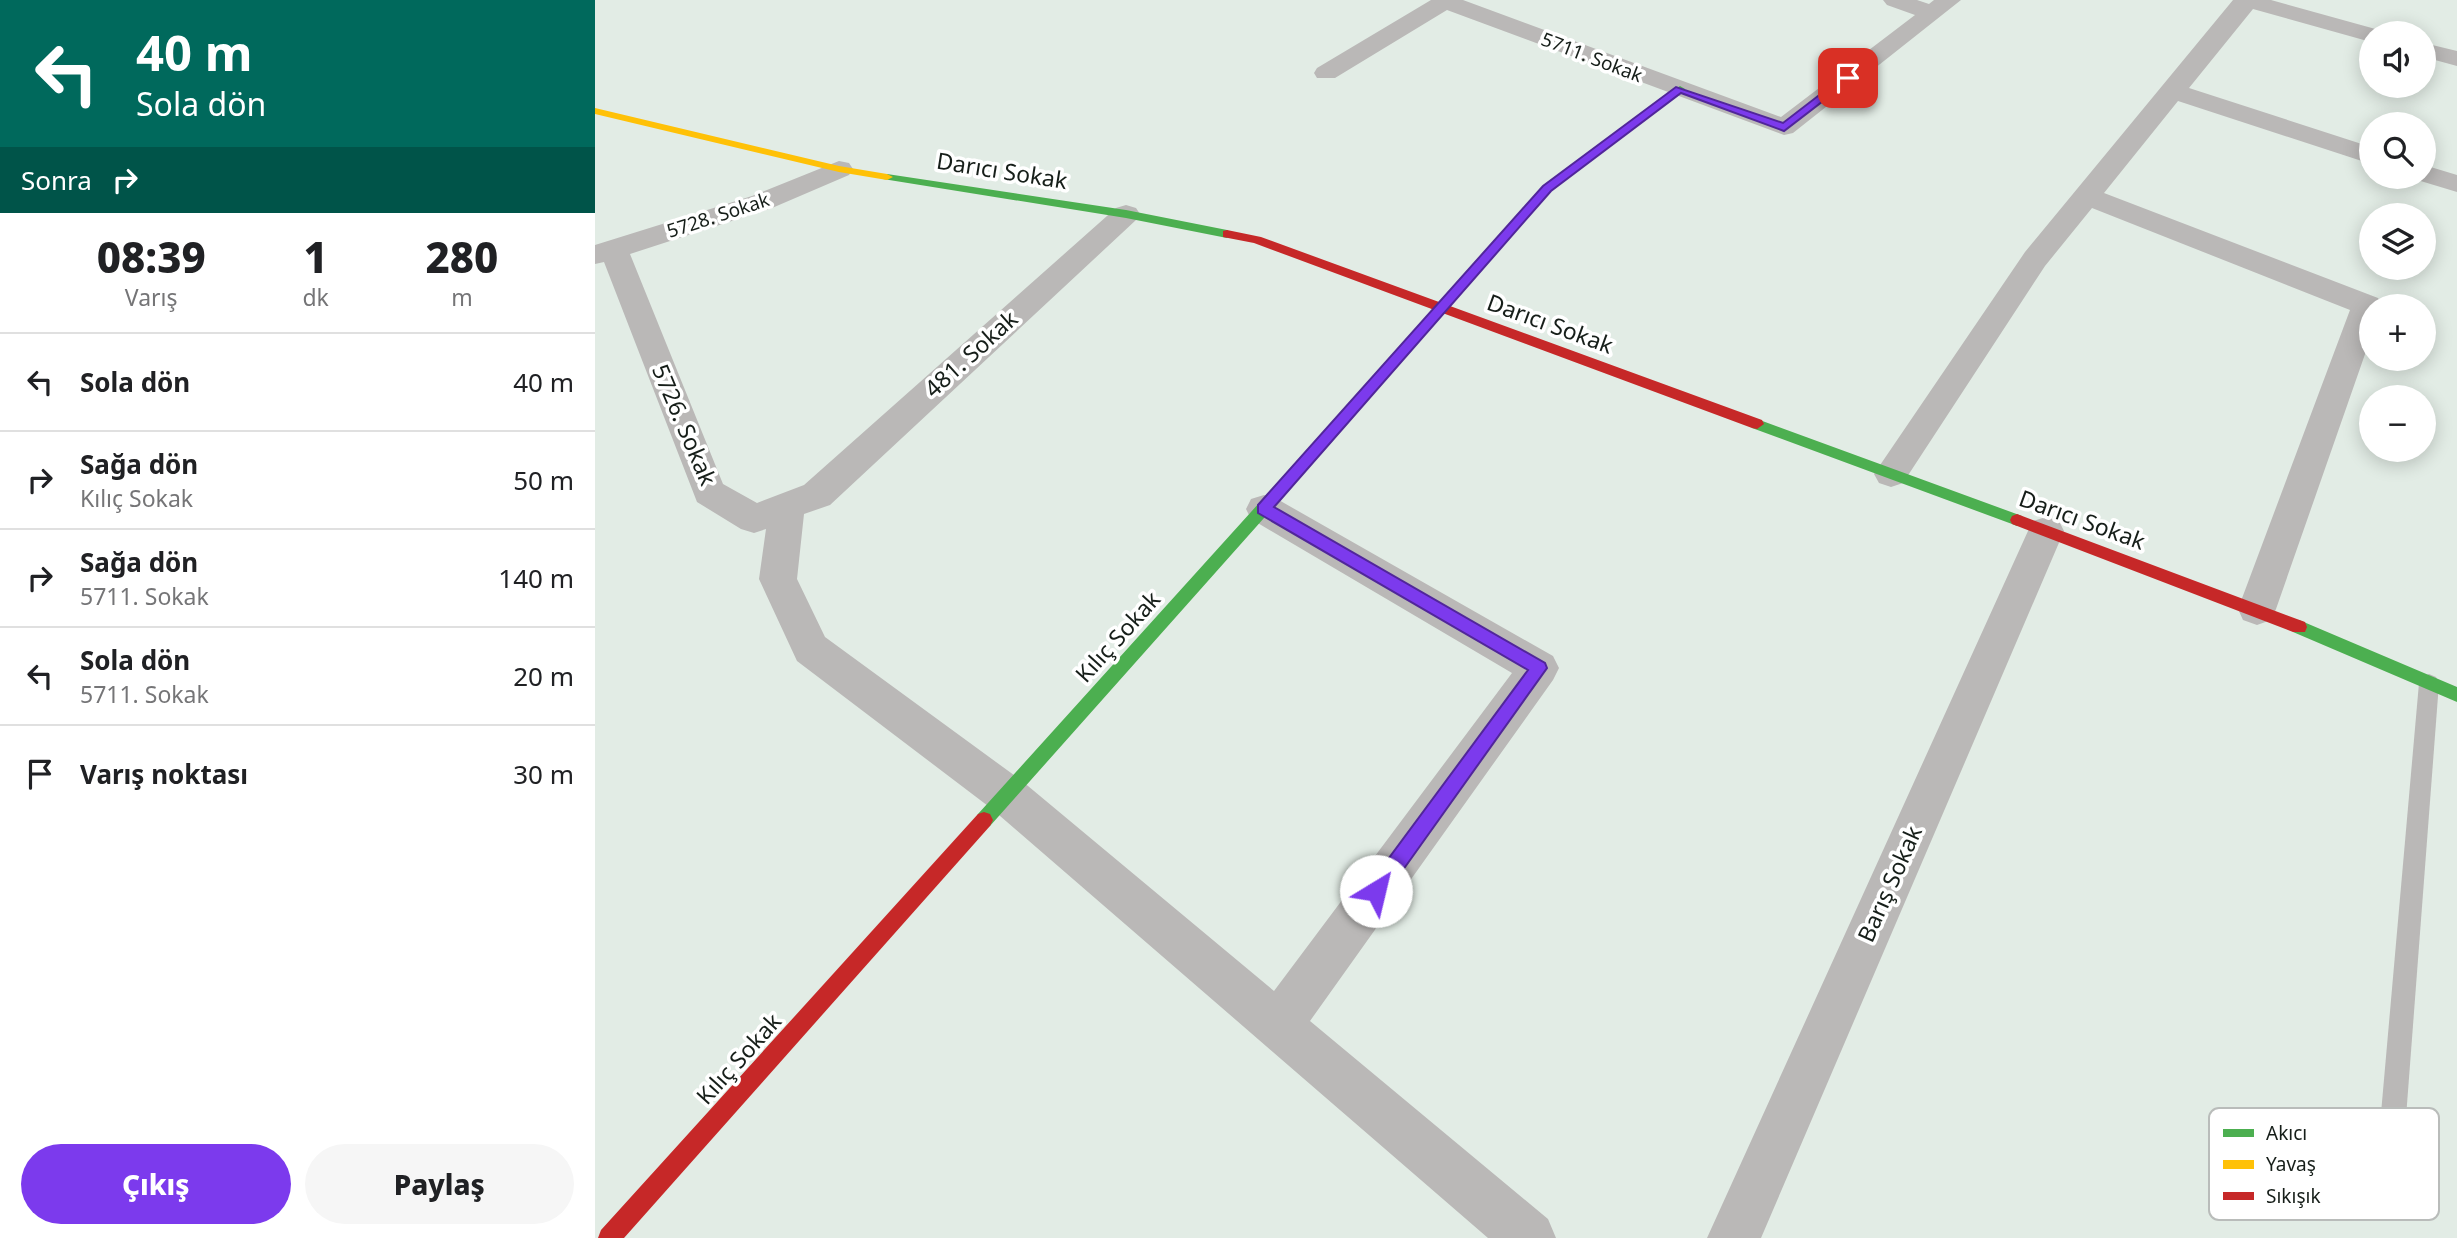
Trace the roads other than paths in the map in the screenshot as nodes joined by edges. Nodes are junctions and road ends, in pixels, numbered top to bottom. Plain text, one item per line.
1 (1445, 0) edge
2 (1895, 0) edge
3 (2247, 0) edge
4 (1940, 6) edge
5 (2359, 32) edge
6 (2436, 53) edge
7 (2457, 59) edge
8 (1326, 73) dead end
9 (1680, 89) junction
10 (2173, 91) junction
11 (595, 111) edge
12 (2359, 152) edge
13 (839, 169) junction
14 (2436, 177) edge
15 (2457, 184) edge
16 (2088, 197) junction
17 (1126, 214) junction
18 (604, 252) edge
19 (1443, 309) junction
20 (1891, 474) junction
21 (802, 501) junction
22 (1264, 509) junction
23 (2046, 531) junction
24 (2257, 609) junction
25 (2430, 683) junction
26 (2457, 695) edge
27 (1007, 795) junction
28 (1278, 1025) junction
29 (2394, 1108) edge
30 (609, 1238) edge
31 (1529, 1238) edge
32 (1734, 1238) edge

1 - 8 street
1 - 9 street, 5711. Sokak
2 - 4 street
3 - 5 street
3 - 10 street
4 - 9 street, 5711. Sokak
6 - 7 street
9 - 19 street, Kılıç Sokak
10 - 12 street
10 - 16 street
11 - 13 street, Darıcı Sokak
13 - 17 street, Darıcı Sokak
13 - 18 street, 5728. Sokak
14 - 15 street
16 - 20 street
16 - 24 street
17 - 19 street, Darıcı Sokak
17 - 21 street, 481. Sokak
18 - 21 street, 5726. Sokak
19 - 20 street, Darıcı Sokak
19 - 22 street, Kılıç Sokak
20 - 23 street, Darıcı Sokak
21 - 27 street
22 - 27 street, Kılıç Sokak
22 - 28 street
23 - 24 street, Darıcı Sokak
23 - 32 street, Barış Sokak
24 - 25 street, Darıcı Sokak
25 - 26 street, Darıcı Sokak
25 - 29 lane
27 - 28 street
27 - 30 street, Kılıç Sokak
28 - 31 street

